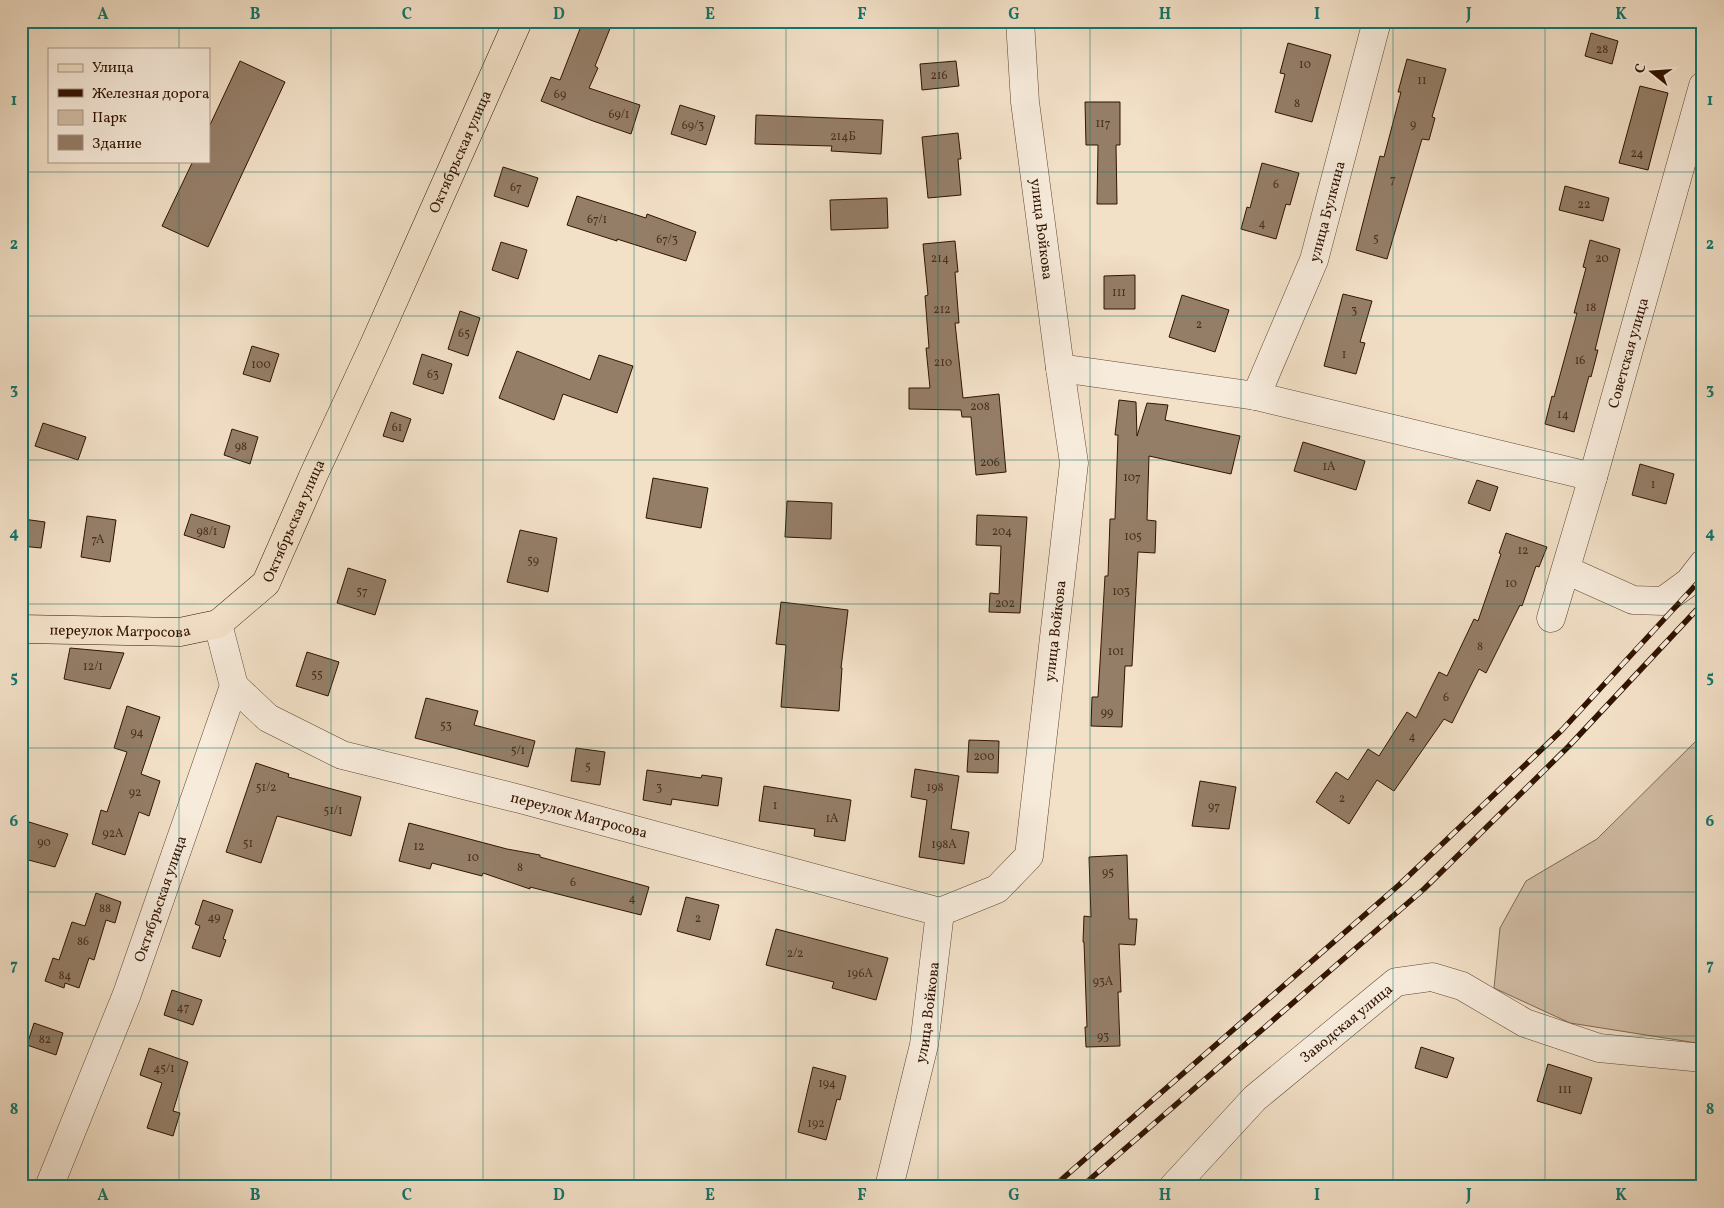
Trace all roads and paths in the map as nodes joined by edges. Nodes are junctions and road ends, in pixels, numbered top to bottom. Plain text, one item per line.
1 (518, 21) edge
2 (1020, 21) edge
3 (1377, 21) edge
4 (1703, 86) edge
5 (1060, 368) junction
6 (1256, 396) junction
7 (1593, 476) junction
8 (1703, 564) edge
9 (1566, 570) junction
10 (1551, 618) dead end
11 (218, 624) junction
12 (21, 629) edge
13 (234, 686) junction
14 (940, 912) junction
15 (1703, 1058) edge
16 (49, 1187) edge
17 (889, 1187) edge
18 (1173, 1187) edge

1 - 11 main road, Октябрьская улица
2 - 5 street, улица Войкова
3 - 6 street, улица Булкина
4 - 7 street, Советская улица
5 - 6 street
5 - 14 street, улица Войкова
6 - 7 street
7 - 9 street, Советская улица
8 - 9 street
9 - 10 street, Советская улица
11 - 12 main road, переулок Матросова
11 - 13 street
13 - 14 street, переулок Матросова
13 - 16 street, Октябрьская улица
14 - 17 street, улица Войкова
15 - 18 street, Заводская улица

